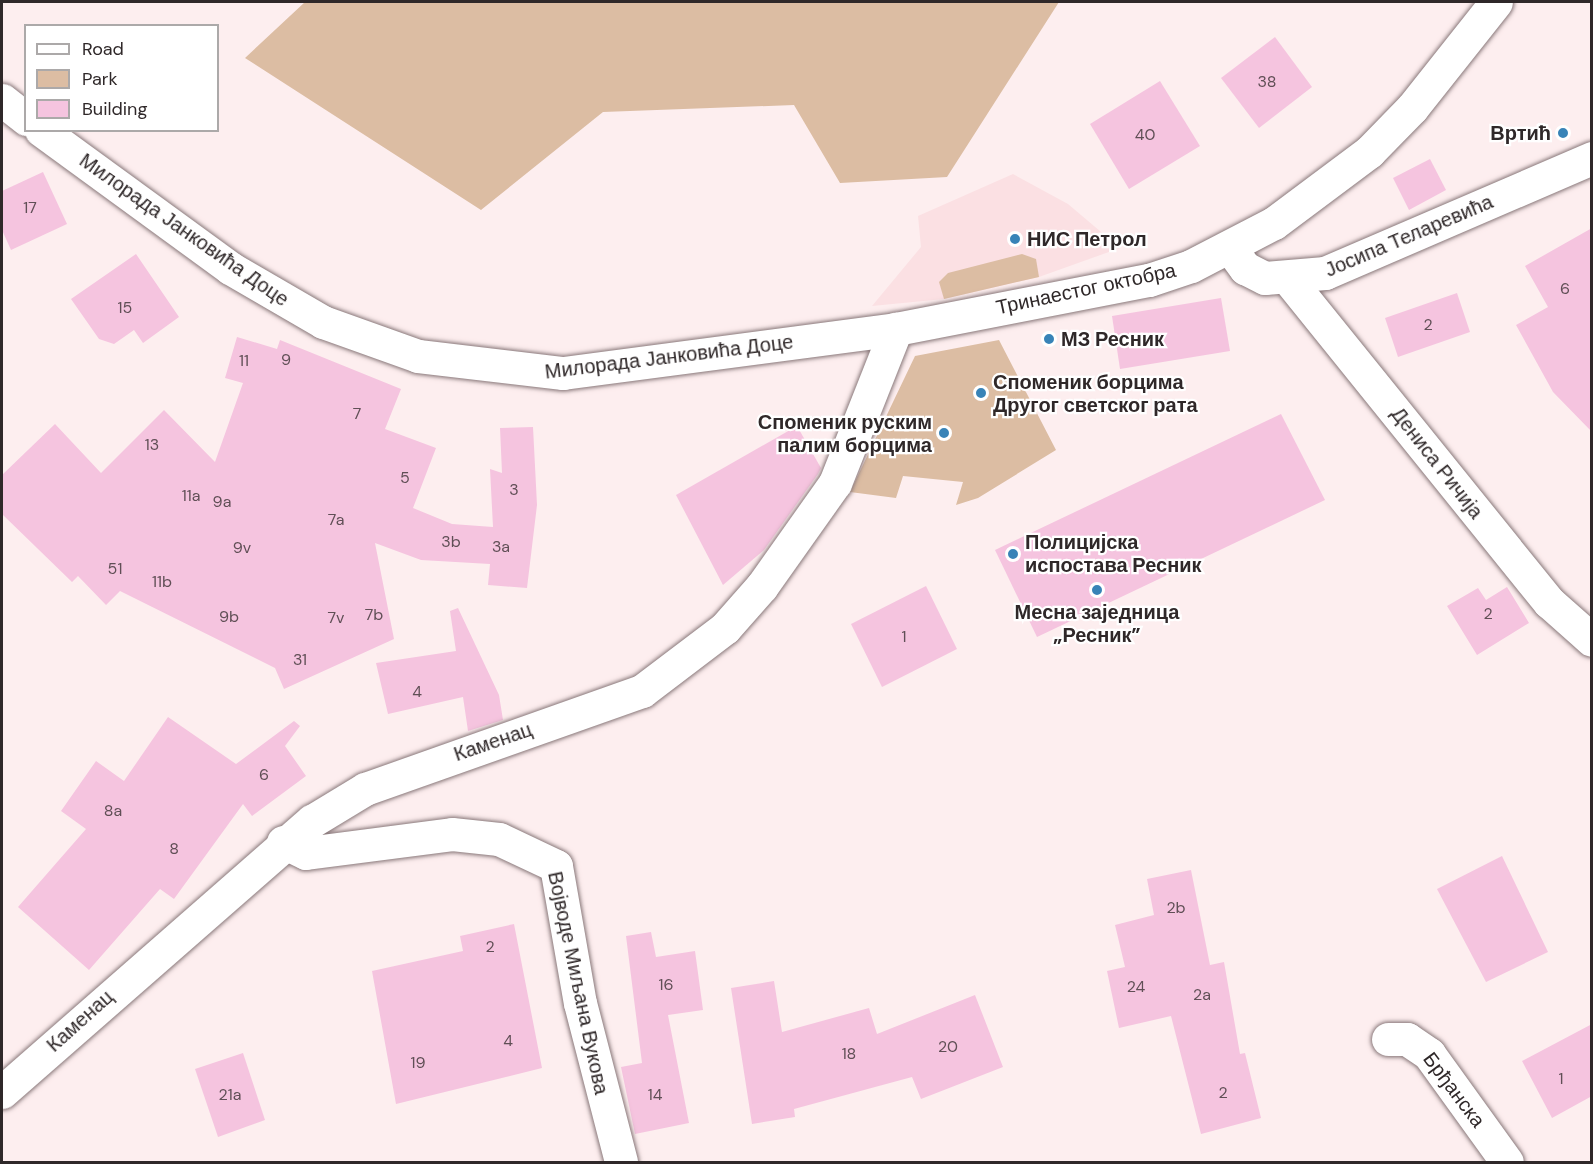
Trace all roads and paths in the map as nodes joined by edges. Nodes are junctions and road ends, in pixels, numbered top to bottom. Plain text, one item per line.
1 (1496, 2) edge
2 (2, 100) edge
3 (24, 117) edge
4 (44, 132) edge
5 (1592, 158) edge
6 (1231, 249) junction
7 (1289, 280) junction
8 (896, 329) junction
9 (1592, 640) edge
10 (283, 842) junction
11 (1388, 1039) dead end
12 (2, 1092) edge
13 (621, 1162) edge
14 (1507, 1162) edge

1 - 6 street, Тринаестог октобра
2 - 3 street
4 - 8 street, Милорада Јанковића Доце
5 - 7 street, Јосипа Теларевића
6 - 7 street, Јосипа Теларевића
6 - 8 street, Тринаестог октобра
7 - 9 street, Дениса Ричија
8 - 10 street, Каменац
10 - 12 street, Каменац
10 - 13 street, Војводе Миљана Вукова
11 - 14 street, Брђанска

